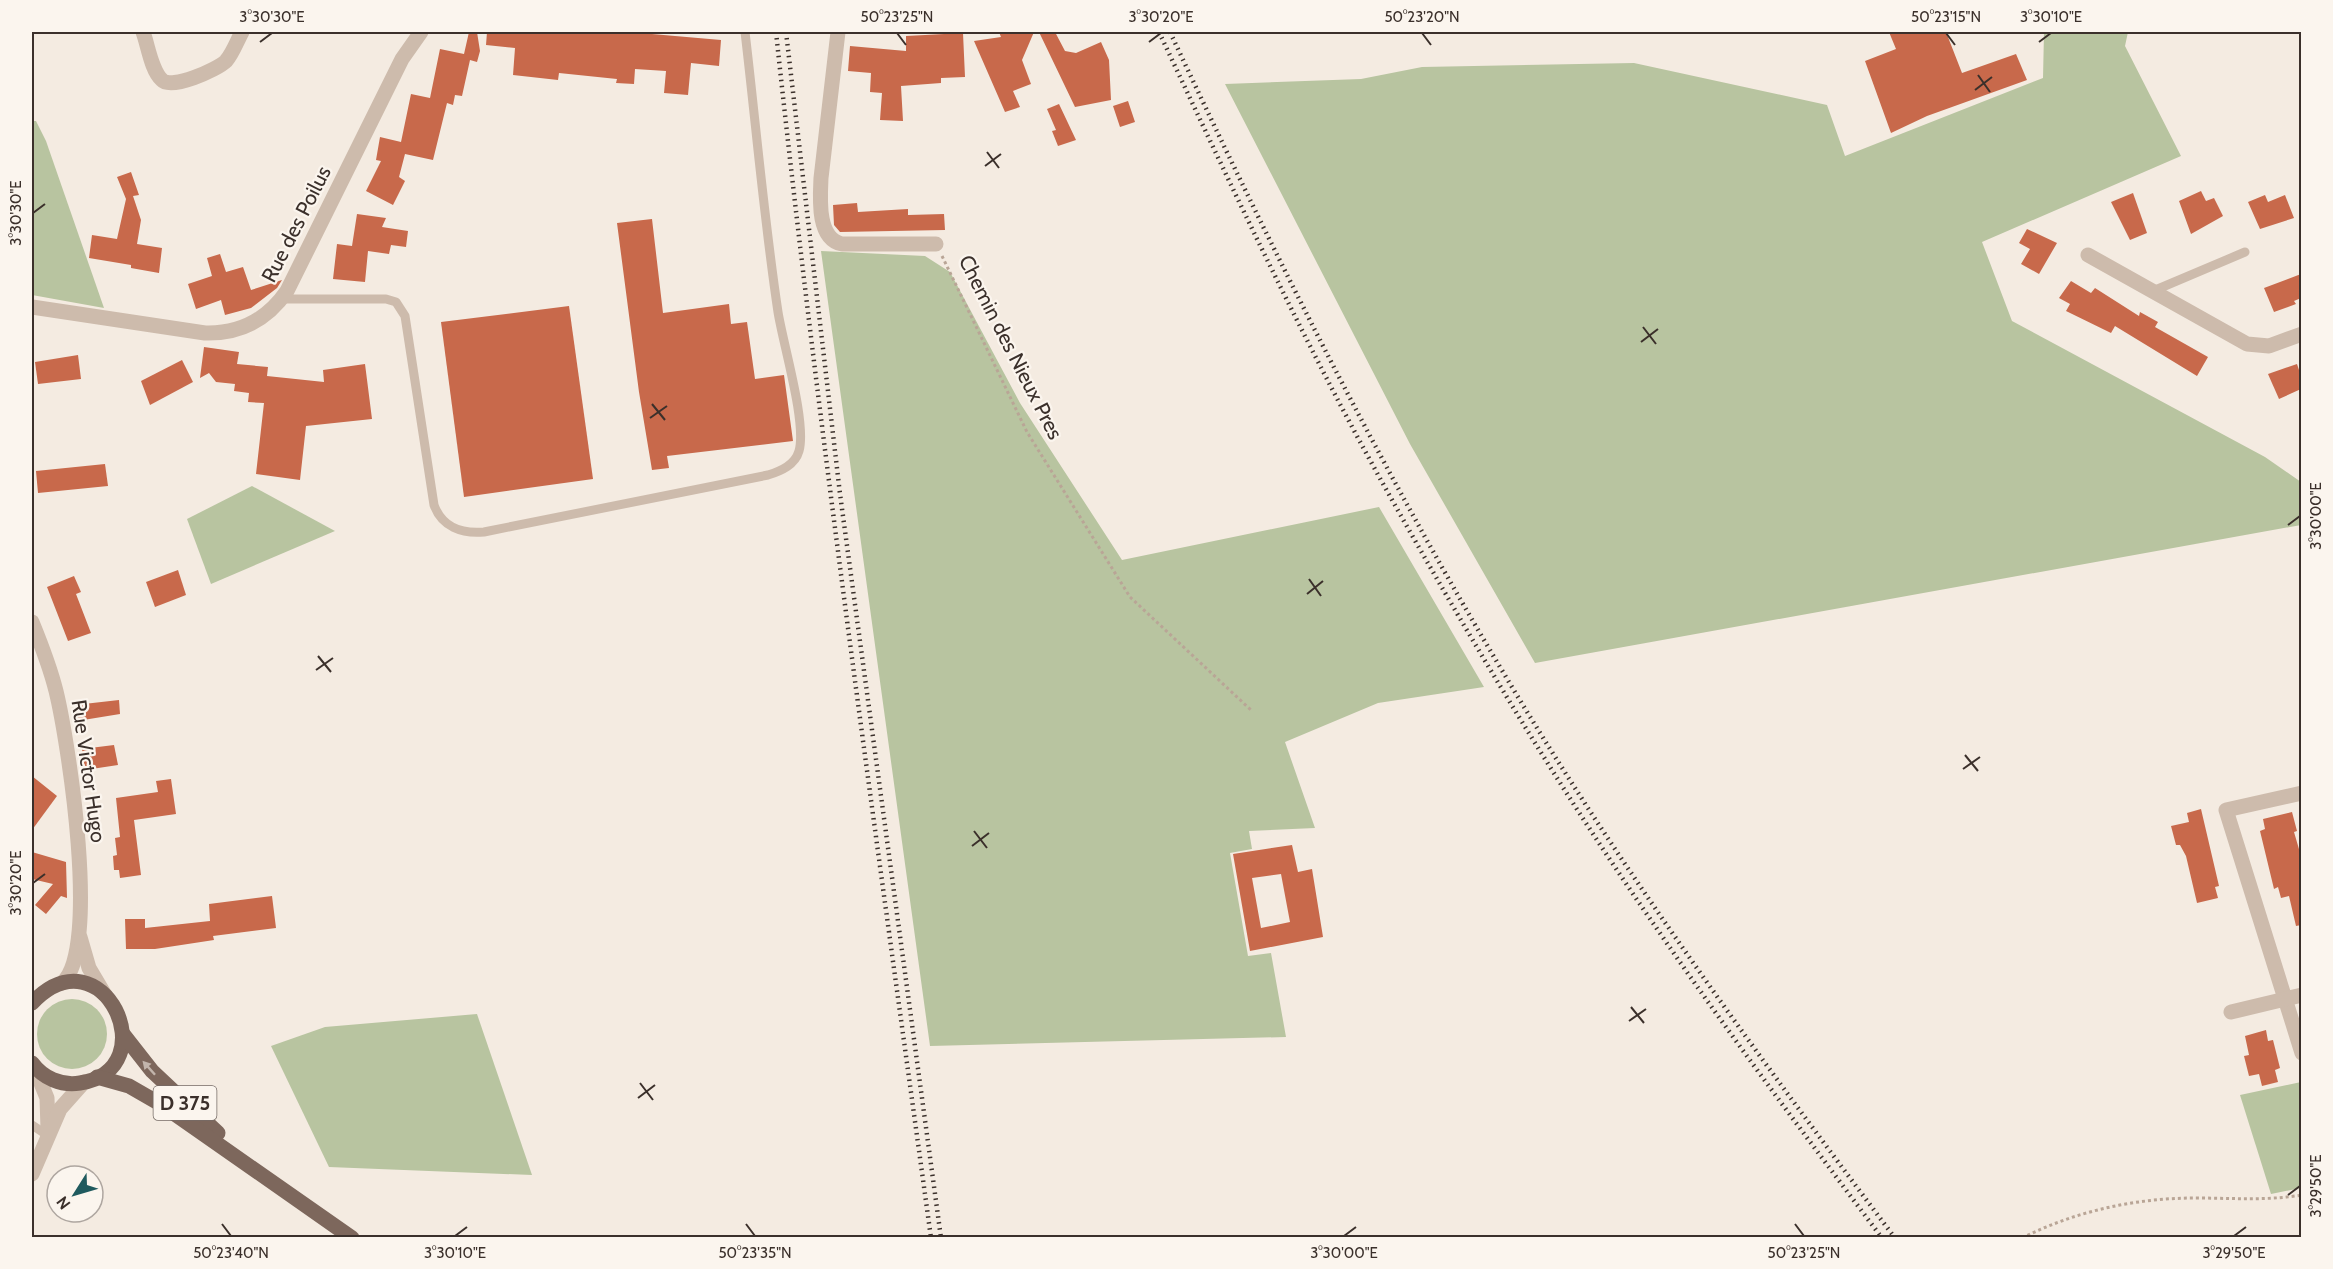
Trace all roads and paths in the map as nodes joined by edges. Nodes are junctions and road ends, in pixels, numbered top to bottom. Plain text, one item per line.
1 (143, 32) edge
2 (242, 32) edge
3 (421, 32) edge
4 (745, 32) edge
5 (838, 32) edge
6 (936, 244) joint
7 (2245, 252) dead end
8 (2088, 255) dead end
9 (2152, 291) junction
10 (281, 299) junction
11 (32, 307) edge
12 (2301, 334) edge
13 (32, 622) edge
14 (1252, 711) dead end
15 (2301, 793) edge
16 (79, 931) junction
17 (62, 983) junction
18 (38, 988) edge
19 (105, 995) junction
20 (2301, 995) edge
21 (2285, 999) junction
22 (32, 1003) edge
23 (2231, 1012) dead end
24 (123, 1034) junction
25 (2301, 1053) edge
26 (32, 1064) edge
27 (91, 1080) junction
28 (32, 1125) edge
29 (47, 1135) junction
30 (253, 1166) junction
31 (32, 1174) edge
32 (2301, 1195) edge
33 (352, 1238) edge
34 (2022, 1238) edge

1 - 2 street
3 - 10 street, Rue des Poilus
4 - 10 lane
5 - 6 street, Chemin des Nieux Pres
6 - 14 path, Chemin des Nieux Pres
7 - 9 lane
8 - 9 street
9 - 12 street
10 - 11 street, Rue des Poilus
13 - 16 street, Rue Victor Hugo
15 - 21 street
16 - 17 street, Rue Victor Hugo
16 - 19 street, Rue Victor Hugo
17 - 18 main road
17 - 19 main road
18 - 22 main road
19 - 24 main road
20 - 21 street
21 - 23 street
21 - 25 street
24 - 27 main road
30 -> 24 main road, D 375
26 - 27 main road
26 - 29 street
27 - 29 street
27 - 30 main road, D 375
28 - 29 lane
29 - 31 street
30 - 33 main road, D 375
32 - 34 path

